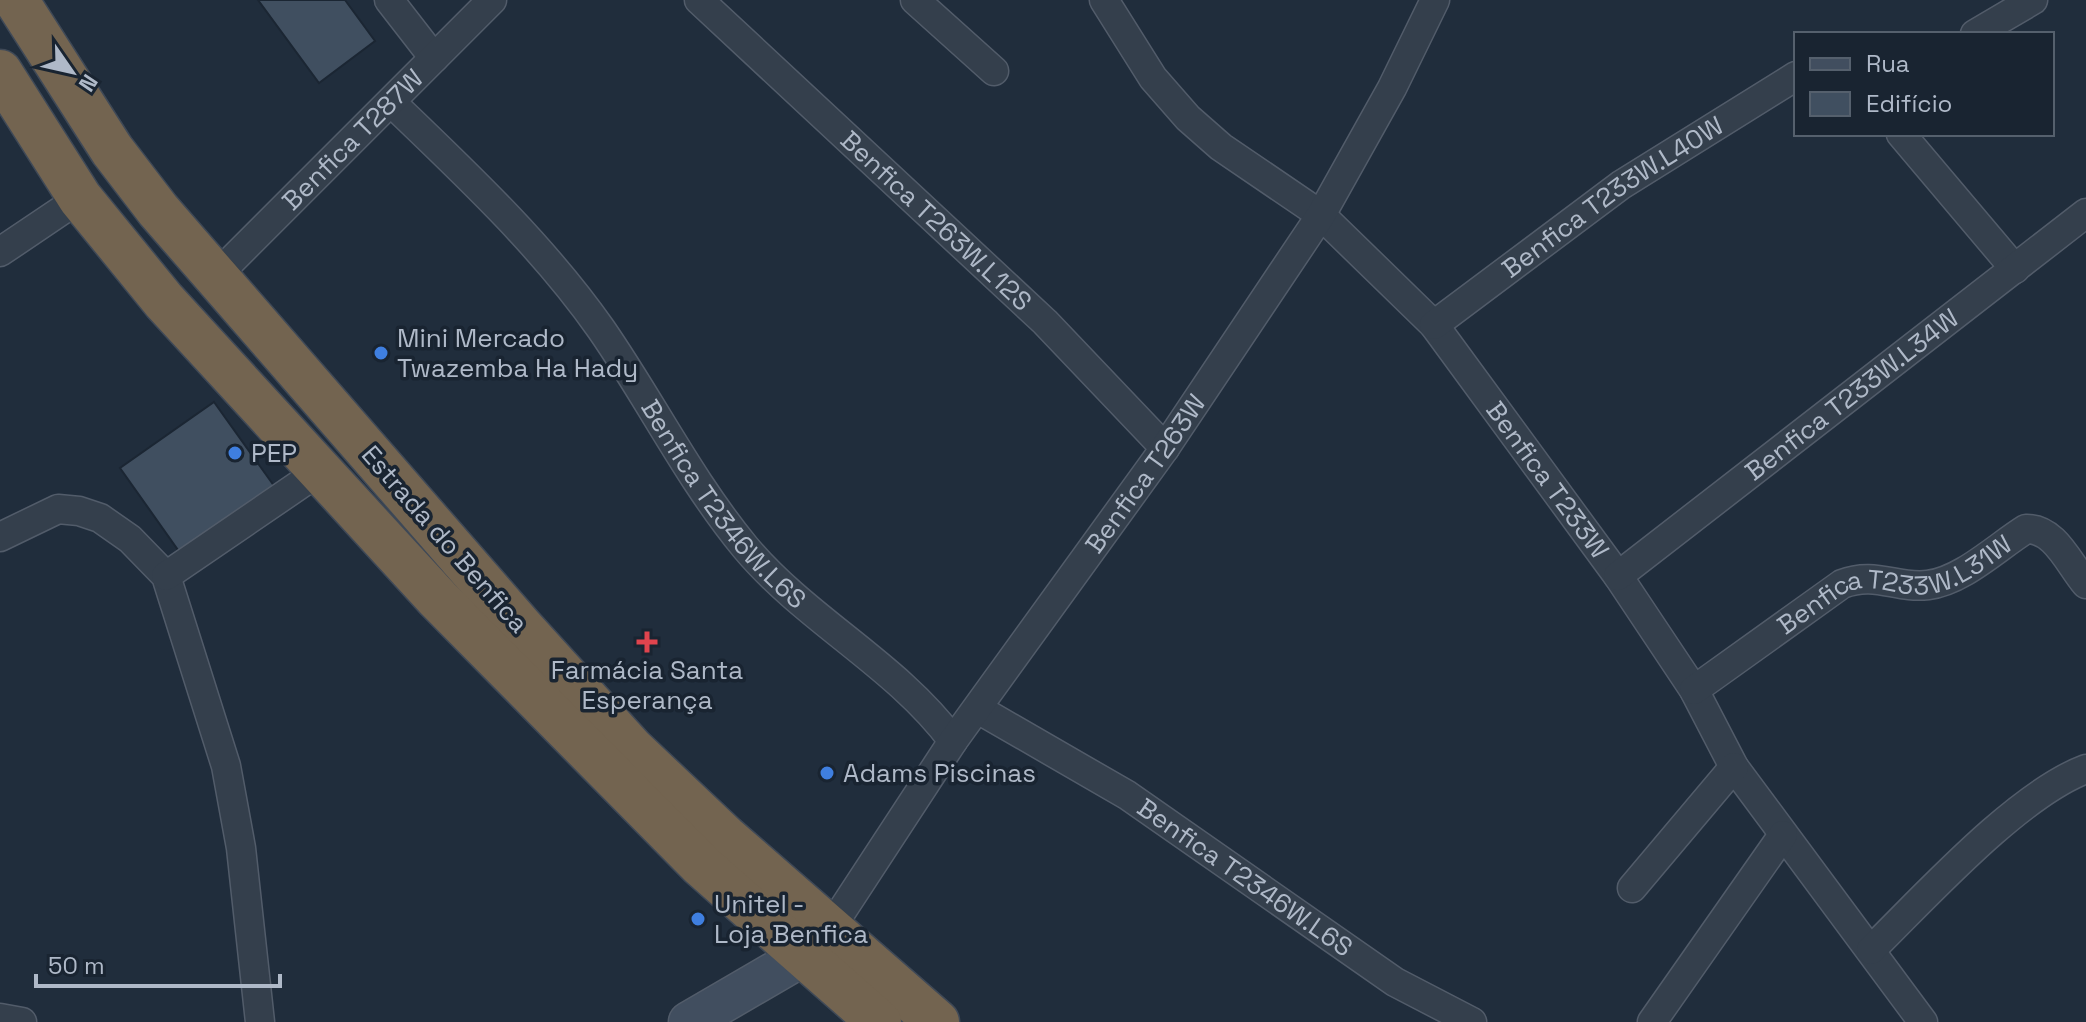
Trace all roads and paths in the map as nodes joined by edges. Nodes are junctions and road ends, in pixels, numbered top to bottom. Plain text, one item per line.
1 (16, 0) edge
2 (389, 0) edge
3 (492, 0) edge
4 (699, 0) edge
5 (915, 0) edge
6 (1104, 0) edge
7 (1435, 0) edge
8 (2033, 0) edge
9 (1978, 32) edge
10 (434, 58) junction
11 (994, 71) dead end
12 (0, 72) edge
13 (1794, 77) edge
14 (391, 102) junction
15 (1903, 136) edge
16 (80, 198) junction
17 (2086, 213) edge
18 (1321, 215) junction
19 (0, 252) edge
20 (2015, 269) junction
21 (214, 278) junction
22 (1434, 325) junction
23 (1165, 448) junction
24 (321, 470) junction
25 (0, 537) edge
26 (166, 576) junction
27 (1618, 576) junction
28 (2086, 584) edge
29 (1694, 690) junction
30 (978, 709) junction
31 (953, 741) junction
32 (1734, 767) junction
33 (2086, 769) edge
34 (1783, 835) junction
35 (1632, 888) dead end
36 (816, 943) junction
37 (1871, 950) junction
38 (0, 1018) edge
39 (22, 1022) edge
40 (260, 1022) edge
41 (689, 1022) edge
42 (879, 1022) edge
43 (937, 1022) edge
44 (1472, 1022) edge
45 (1652, 1022) edge
46 (1923, 1022) edge

1 - 21 highway, Estrada do Benfica
2 - 10 street
3 - 10 street, Benfica T287W
4 - 23 street, Benfica T263W.L12S
5 - 11 street
6 - 18 street, Benfica T233W
7 - 18 street, Benfica T263W
8 - 9 street
10 - 14 street, Benfica T287W
12 - 16 highway, Estrada do Benfica
13 - 22 street, Benfica T233W.L40W
14 - 21 street, Benfica T287W
14 - 31 street, Benfica T2346W.L6S
15 - 20 street
16 - 19 street
16 - 24 highway, Estrada do Benfica
17 - 20 street, Benfica T233W.L34W
18 - 22 street, Benfica T233W
18 - 23 street, Benfica T263W
20 - 27 street, Benfica T233W.L34W
21 - 36 highway, Estrada do Benfica
22 - 27 street, Benfica T233W
23 - 30 street, Benfica T263W
24 - 26 street
24 - 36 highway, Estrada do Benfica
25 - 26 street
26 - 40 street
27 - 29 street, Benfica T233W
28 - 29 street, Benfica T233W.L31W
29 - 32 street, Benfica T233W
30 - 31 street, Benfica T263W
30 - 44 street, Benfica T2346W.L6S
31 - 36 street, Benfica T263W
32 - 34 street, Benfica T233W
32 - 35 street
33 - 37 street
34 - 37 street, Benfica T233W
34 - 45 street
36 - 41 main road
36 - 42 highway, Estrada do Benfica
36 - 43 highway, Estrada do Benfica
37 - 46 street, Benfica T233W
38 - 39 street

